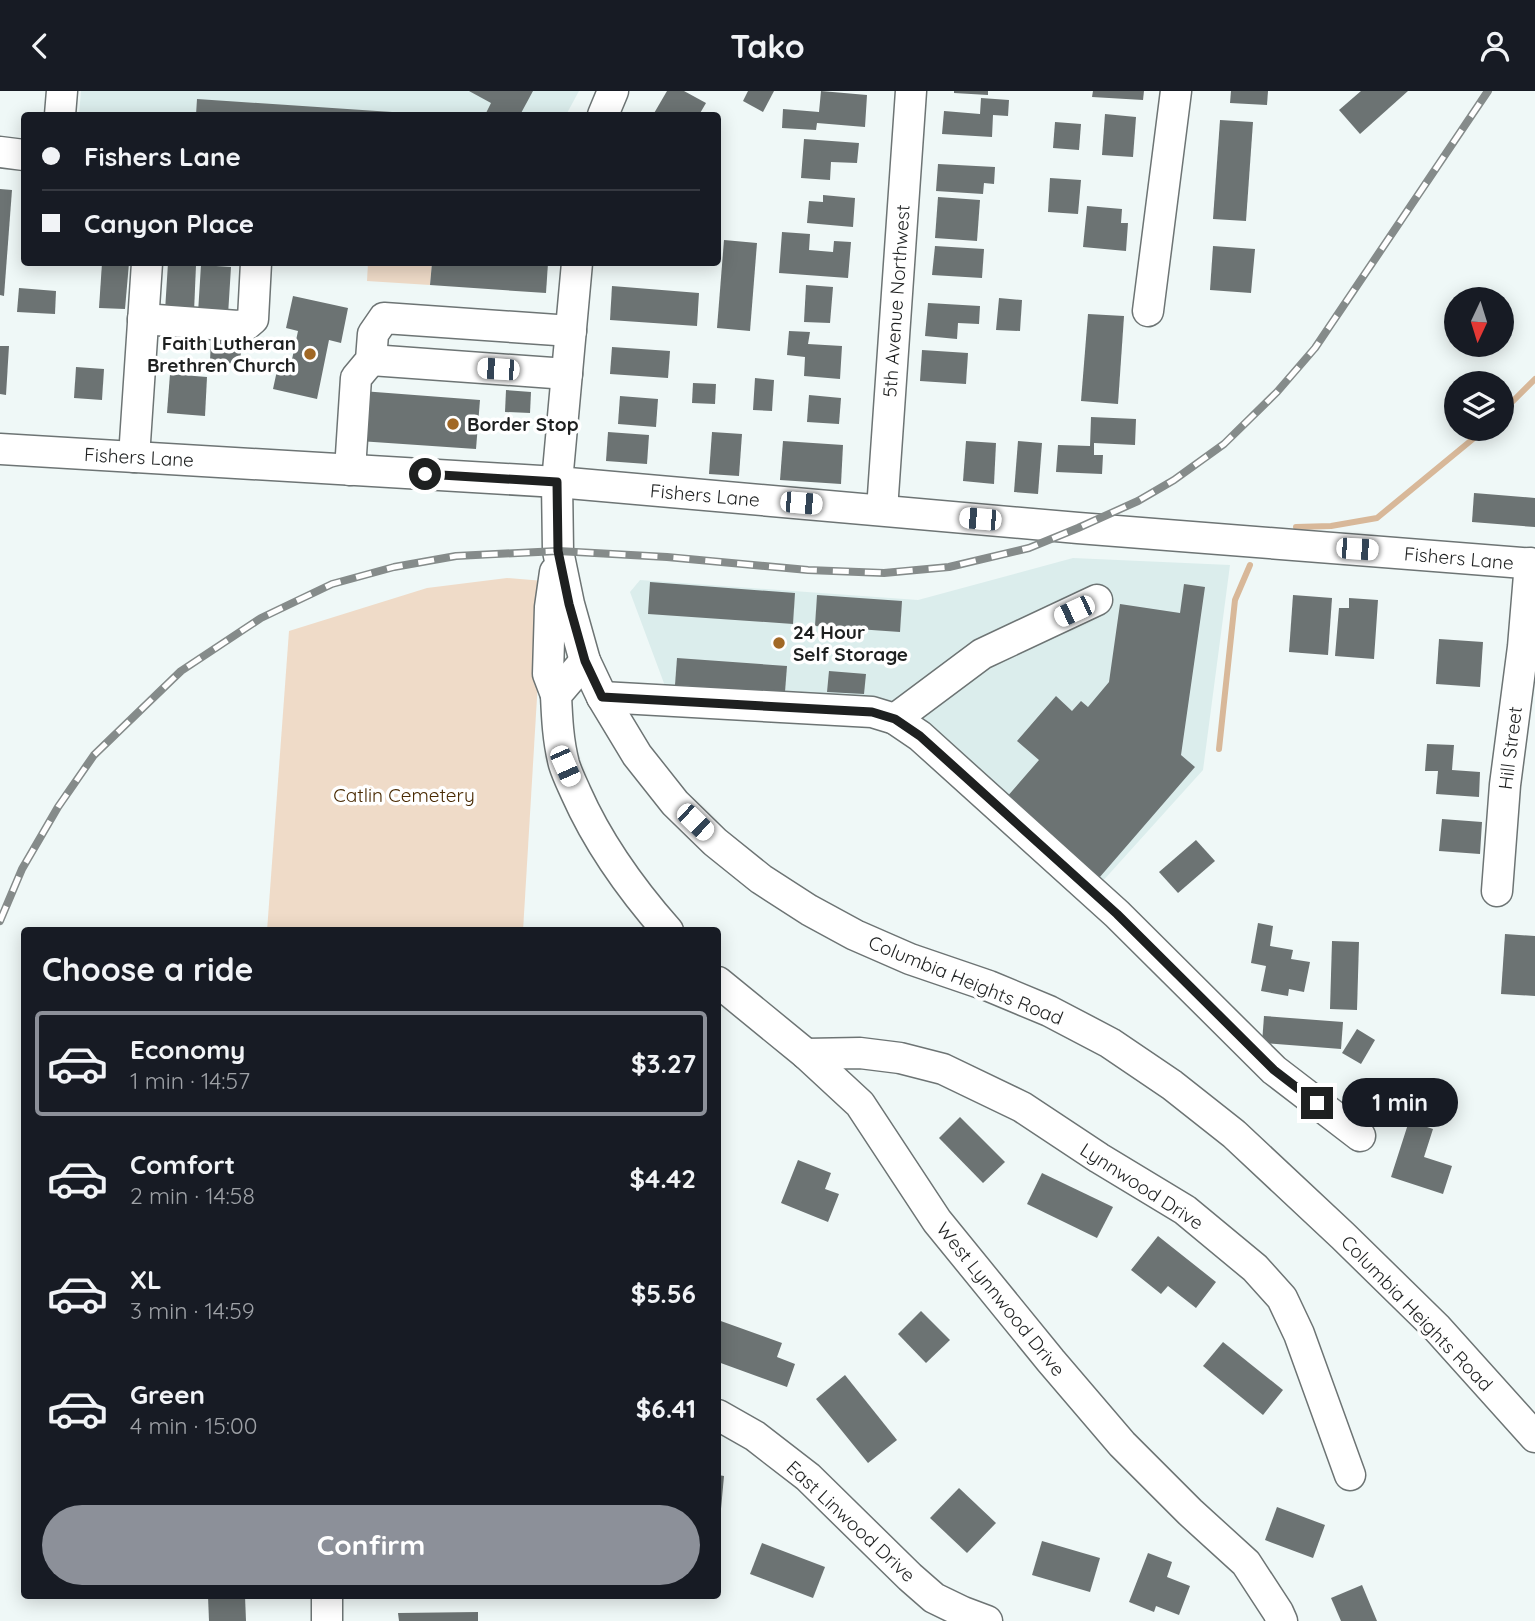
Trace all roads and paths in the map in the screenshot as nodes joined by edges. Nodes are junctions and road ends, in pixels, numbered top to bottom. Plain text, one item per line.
1 (62, 91) edge
2 (613, 91) edge
3 (911, 91) edge
4 (1176, 91) edge
5 (60, 112) edge
6 (604, 112) edge
7 (0, 152) edge
8 (21, 155) edge
9 (147, 266) edge
10 (256, 266) edge
11 (577, 266) edge
12 (1148, 311) dead end
13 (143, 319) junction
14 (571, 331) junction
15 (371, 360) junction
16 (567, 374) junction
17 (0, 449) edge
18 (134, 457) junction
19 (350, 470) junction
20 (557, 482) junction
21 (882, 510) junction
22 (558, 551) junction
23 (1532, 563) edge
24 (1097, 600) dead end
25 (585, 661) junction
26 (556, 695) junction
27 (602, 697) junction
28 (895, 719) junction
29 (1497, 891) dead end
30 (665, 927) edge
31 (721, 984) edge
32 (806, 1054) junction
33 (1360, 1136) dead end
34 (721, 1417) edge
35 (1535, 1437) edge
36 (1350, 1475) dead end
37 (327, 1599) edge
38 (327, 1621) edge
39 (987, 1621) edge
40 (1282, 1621) edge

1 - 5 street
2 - 6 street
3 - 21 street, 5th Avenue Northwest
4 - 12 street
7 - 8 street
9 - 13 street
10 - 13 street
11 - 14 street, Columbia Heights Road
13 - 18 street
14 - 15 street
14 - 16 street, Columbia Heights Road
15 - 16 street
15 - 19 street
16 - 20 street, Columbia Heights Road
17 - 18 street, Fishers Lane
18 - 19 street, Fishers Lane
19 - 20 street, Fishers Lane
20 - 21 street, Fishers Lane
20 - 22 street, Columbia Heights Road
21 - 23 street, Fishers Lane
22 - 25 street, Columbia Heights Road
22 - 26 street
23 - 29 street, Hill Street
24 - 28 street
25 - 26 street
25 - 27 street, Columbia Heights Road
26 - 30 street
27 - 28 street
27 - 35 street, Columbia Heights Road
28 - 33 street
31 - 32 street, West Lynnwood Drive
32 - 36 street, Lynnwood Drive
32 - 40 street, West Lynnwood Drive
34 - 39 street, East Linwood Drive
37 - 38 street

